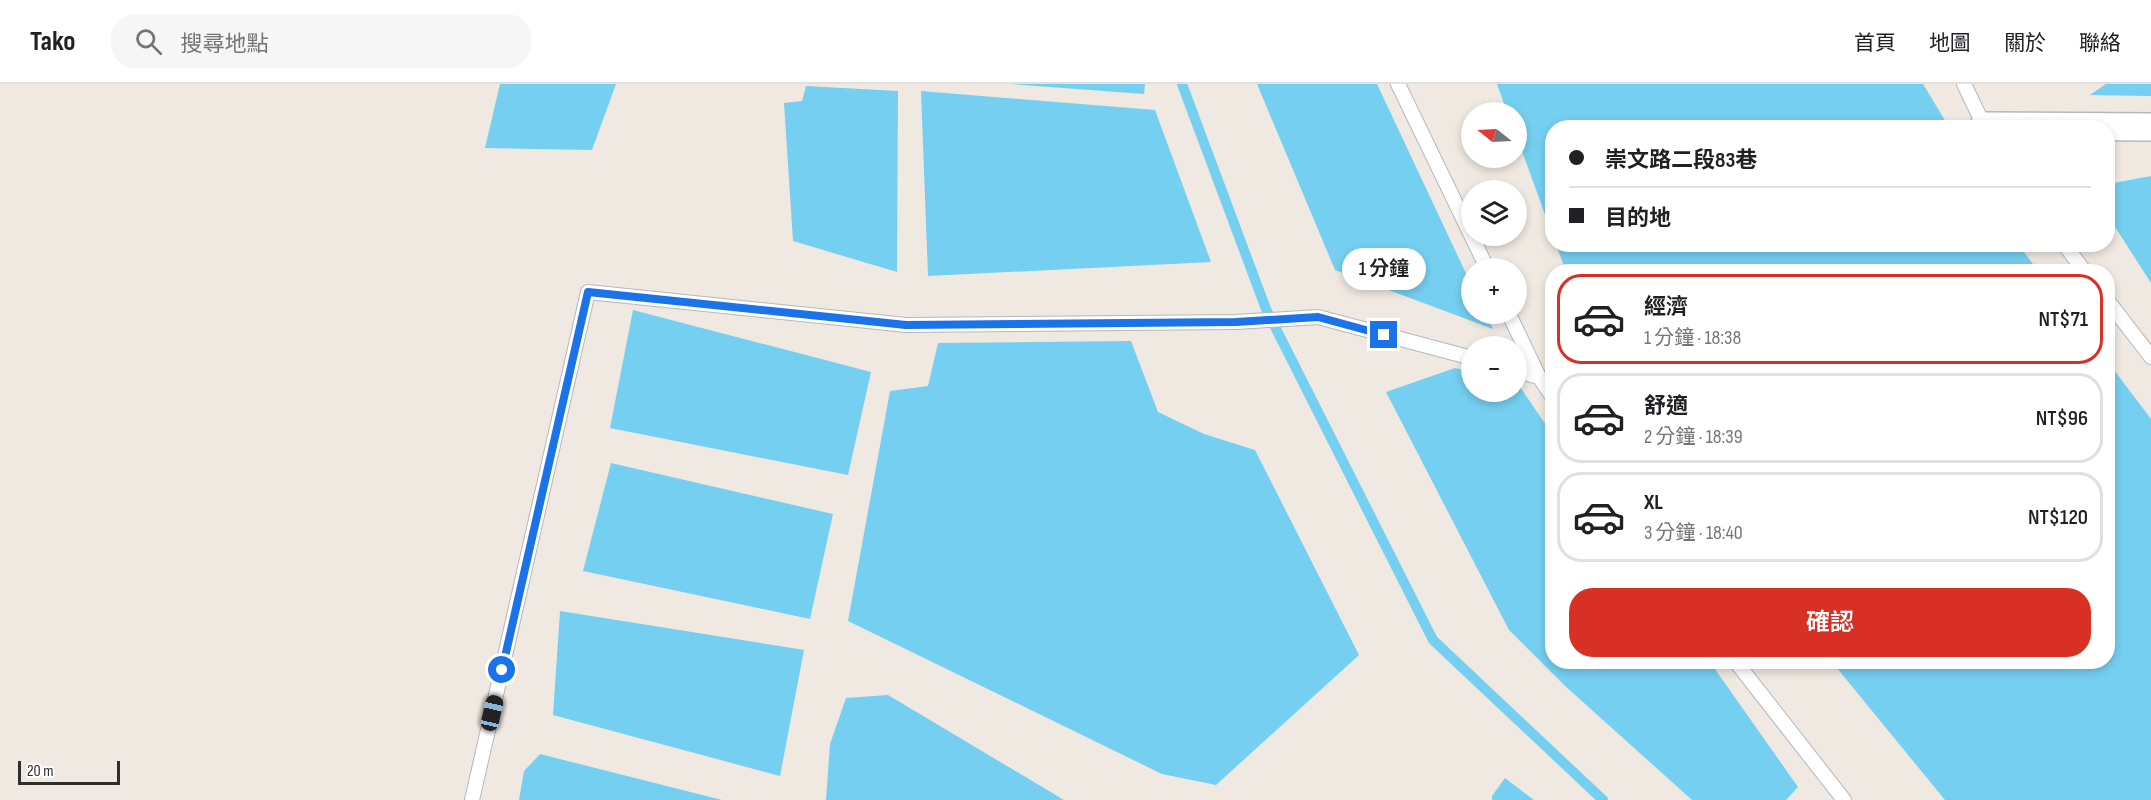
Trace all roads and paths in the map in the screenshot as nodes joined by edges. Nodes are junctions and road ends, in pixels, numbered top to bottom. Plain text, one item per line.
1 (1398, 84) edge
2 (1964, 84) edge
3 (1982, 120) edge
4 (2115, 127) edge
5 (2151, 127) edge
6 (1482, 258) edge
7 (2115, 310) edge
8 (1514, 324) edge
9 (1461, 355) edge
10 (2151, 357) edge
11 (1527, 373) edge
12 (1539, 377) junction
13 (1545, 386) edge
14 (1742, 669) edge
15 (472, 800) edge
16 (1844, 800) edge

1 - 6 lane
2 - 3 lane
4 - 5 street
7 - 10 lane
8 - 12 lane
9 - 15 lane
11 - 12 lane
12 - 13 lane
14 - 16 lane

